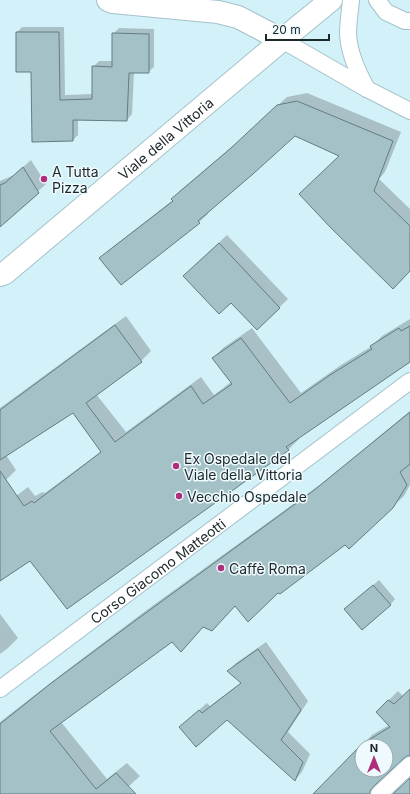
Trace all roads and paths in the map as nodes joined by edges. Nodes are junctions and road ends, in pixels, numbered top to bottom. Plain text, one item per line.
1 (108, 0) edge
2 (331, 0) edge
3 (351, 0) edge
4 (377, 0) edge
5 (410, 21) edge
6 (282, 40) junction
7 (367, 90) junction
8 (410, 111) edge
9 (0, 275) edge
10 (410, 381) edge
11 (0, 689) edge
12 (410, 765) edge
13 (379, 794) edge

1 - 6 main road
2 - 6 main road, Viale della Vittoria
3 - 7 street
4 - 5 street
6 - 7 street
6 - 9 main road, Viale della Vittoria
7 - 8 street
10 - 11 street, Corso Giacomo Matteotti
12 - 13 street

